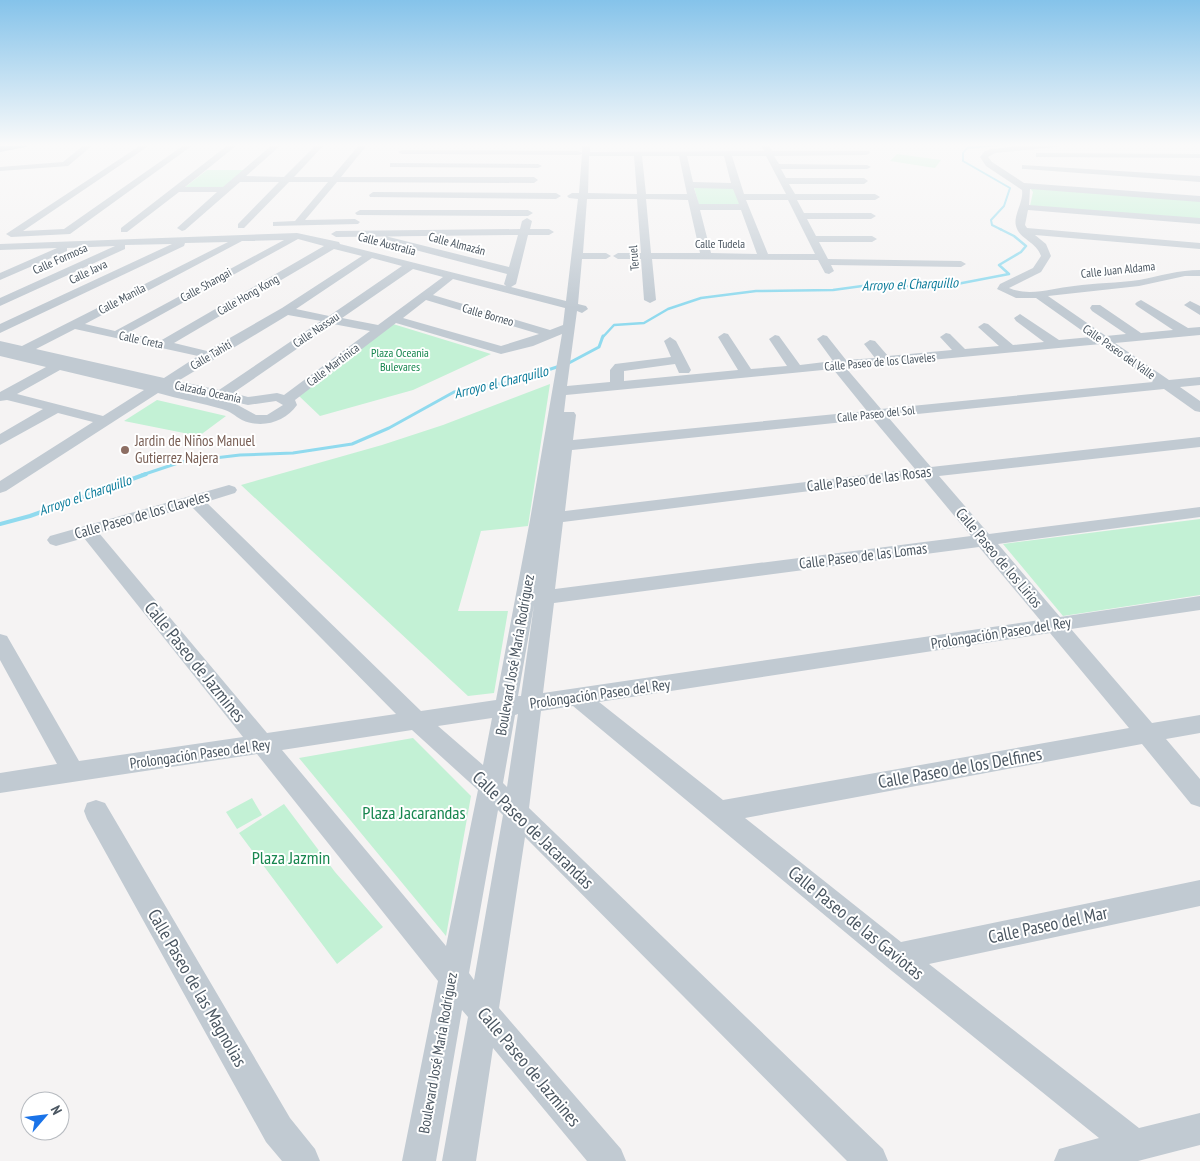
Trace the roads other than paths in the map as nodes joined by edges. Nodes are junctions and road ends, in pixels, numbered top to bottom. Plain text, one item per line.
1 (63, 199) edge
2 (112, 199) edge
3 (163, 199) edge
4 (213, 199) edge
5 (265, 199) edge
6 (318, 199) edge
7 (370, 199) edge
8 (531, 199) edge
9 (586, 199) edge
10 (587, 199) edge
11 (642, 199) edge
12 (692, 199) edge
13 (743, 199) edge
14 (793, 199) edge
15 (1026, 199) edge
16 (694, 207) junction
17 (746, 207) junction
18 (1024, 207) junction
19 (528, 213) junction
20 (802, 216) junction
21 (872, 216) dead end
22 (358, 218) junction
23 (1200, 221) edge
24 (297, 224) junction
25 (201, 227) dead end
26 (177, 228) joint
27 (144, 229) dead end
28 (1023, 231) junction
29 (66, 232) junction
30 (86, 232) dead end
31 (525, 232) junction
32 (549, 232) dead end
33 (365, 233) junction
34 (11, 234) junction
35 (324, 234) dead end
36 (346, 234) junction
37 (297, 236) junction
38 (245, 238) junction
39 (813, 239) junction
40 (872, 239) dead end
41 (188, 240) junction
42 (0, 241) edge
43 (132, 243) junction
44 (1166, 243) junction
45 (335, 244) junction
46 (73, 245) junction
47 (1200, 246) edge
48 (16, 247) junction
49 (0, 248) edge
50 (0, 253) edge
51 (372, 254) junction
52 (582, 256) junction
53 (606, 256) dead end
54 (618, 256) dead end
55 (646, 256) junction
56 (706, 256) junction
57 (764, 257) junction
58 (824, 263) junction
59 (961, 264) dead end
60 (411, 265) junction
61 (514, 272) junction
62 (62, 273) junction
63 (1197, 273) edge
64 (451, 276) junction
65 (0, 277) edge
66 (101, 281) junction
67 (510, 285) dead end
68 (139, 290) junction
69 (1038, 295) junction
70 (424, 296) junction
71 (650, 300) dead end
72 (0, 302) edge
73 (1141, 304) dead end
74 (583, 305) joint
75 (571, 307) junction
76 (1096, 308) dead end
77 (286, 311) junction
78 (1020, 318) dead end
79 (332, 319) junction
80 (394, 319) junction
81 (72, 325) junction
82 (984, 327) dead end
83 (0, 329) edge
84 (381, 329) junction
85 (1200, 331) edge
86 (1185, 332) junction
87 (571, 333) junction
88 (552, 334) junction
89 (116, 335) junction
90 (724, 337) dead end
91 (946, 337) dead end
92 (1139, 337) junction
93 (775, 339) dead end
94 (822, 339) dead end
95 (1103, 340) junction
96 (670, 341) dead end
97 (870, 344) dead end
98 (0, 345) edge
99 (162, 345) junction
100 (1057, 345) junction
101 (1010, 349) junction
102 (12, 353) edge
103 (963, 354) junction
104 (210, 356) junction
105 (679, 360) junction
106 (885, 361) junction
107 (0, 362) edge
108 (57, 366) junction
109 (840, 366) junction
110 (796, 369) junction
111 (747, 374) junction
112 (689, 380) junction
113 (1200, 380) edge
114 (1166, 384) junction
115 (161, 386) junction
116 (567, 386) junction
117 (617, 386) junction
118 (221, 395) junction
119 (3, 396) edge
120 (287, 399) junction
121 (56, 408) junction
122 (1200, 408) edge
123 (878, 414) junction
124 (106, 421) junction
125 (0, 440) edge
126 (1200, 442) edge
127 (558, 447) junction
128 (927, 472) junction
129 (0, 488) edge
130 (228, 490) dead end
131 (194, 500) junction
132 (1200, 512) edge
133 (547, 519) junction
134 (88, 531) junction
135 (56, 540) dead end
136 (984, 540) junction
137 (535, 598) junction
138 (1200, 603) edge
139 (1056, 625) junction
140 (0, 641) edge
141 (579, 698) junction
142 (530, 704) junction
143 (506, 707) junction
144 (417, 721) junction
145 (1200, 724) edge
146 (1147, 733) junction
147 (262, 744) junction
148 (73, 772) junction
149 (0, 783) edge
150 (491, 787) junction
151 (1200, 796) edge
152 (96, 811) dead end
153 (516, 812) junction
154 (720, 812) junction
155 (1200, 894) edge
156 (897, 956) junction
157 (452, 975) junction
158 (483, 1013) junction
159 (1200, 1129) edge
160 (1134, 1145) junction
161 (303, 1161) edge
162 (418, 1161) edge
163 (459, 1161) edge
164 (609, 1161) edge
165 (871, 1161) edge
166 (1071, 1161) edge

1 - 34 street
2 - 29 street
3 - 27 street
4 - 26 street
5 - 24 street
6 - 24 street
7 - 22 street
8 - 19 street
9 - 52 street, Boulevard José María Rodríguez
10 - 52 street, Boulevard José María Rodríguez
11 - 55 street, Teruel
12 - 16 street
13 - 17 street
14 - 20 street
15 - 18 street
16 - 17 street
16 - 56 street
17 - 57 street
18 - 23 street
18 - 28 street
19 - 22 street
19 - 31 street
20 - 21 street
20 - 39 street
22 - 24 street
22 - 36 street
25 - 26 street
28 - 44 street
28 - 69 street, Calle Juan Aldama
29 - 30 street
29 - 34 street
31 - 32 street
31 - 33 street
31 - 61 street
33 - 36 street
33 - 61 street, Calle Almazán
34 - 42 street
35 - 36 street
37 - 38 street, Calle Australia
37 - 45 street, Calle Australia
37 - 89 street, Calle Shangai
38 - 41 street, Calle Australia
38 - 68 street, Calle Manila
39 - 40 street
39 - 58 street
41 - 43 street, Calle Australia
41 - 66 street, Calle Java
43 - 46 street, Calle Australia
43 - 62 street, Calle Formosa
44 - 47 street
44 - 63 street
45 - 51 street, Calle Australia
45 - 99 street, Calle Hong Kong
46 - 48 street, Calle Australia
46 - 65 street
48 - 49 street, Calle Australia
48 - 50 street
51 - 60 street, Calle Australia
51 - 77 street, Calle Tahití
52 - 53 street
52 - 74 street, Boulevard José María Rodríguez
52 - 75 street, Boulevard José María Rodríguez
54 - 55 street, Calle Tudela
55 - 56 street, Calle Tudela
55 - 71 street, Teruel
56 - 57 street, Calle Tudela
57 - 58 street, Calle Tudela
58 - 59 street, Calle Tudela
60 - 64 street, Calle Australia
60 - 79 street, Calle Nassau
61 - 67 street
62 - 66 street
62 - 72 street, Calle Formosa
63 - 69 street, Calle Juan Aldama
64 - 70 street, Calle Martinica
64 - 75 street, Calle Australia
66 - 68 street
66 - 83 street, Calle Java
68 - 81 street, Calle Manila
69 - 95 street, Calle Paseo del Valle
70 - 80 street, Calle Martinica
70 - 88 street, Calle Borneo
73 - 86 street
74 - 75 street, Calle Australia
75 - 87 street, Boulevard José María Rodríguez
76 - 92 street
77 - 79 street
77 - 104 street, Calle Tahití
78 - 100 street
79 - 84 street
79 - 118 street, Calle Nassau
80 - 84 street, Calle Martinica
80 - 88 street
81 - 89 street, Calle Creta
81 - 102 street, Calle Manila
82 - 101 street
84 - 120 street, Calle Martinica
85 - 86 street, Calle Paseo de los Claveles
86 - 92 street, Calle Paseo de los Claveles
87 - 88 street
87 - 116 street, Boulevard José María Rodríguez
89 - 99 street, Calle Creta
90 - 111 street
91 - 103 street
92 - 95 street, Calle Paseo de los Claveles
93 - 110 street
94 - 109 street
95 - 100 street, Calle Paseo de los Claveles
95 - 114 street, Calle Paseo del Valle
96 - 105 street
97 - 106 street
98 - 102 street, Calzada Oceanía
99 - 104 street, Calle Creta
100 - 101 street, Calle Paseo de los Claveles
101 - 103 street, Calle Paseo de los Claveles
102 - 107 street, Calle Manila
102 - 108 street, Calzada Oceanía
102 - 115 street, Calzada Oceanía
103 - 106 street, Calle Paseo de los Claveles
104 - 115 street, Calle Tahití
105 - 112 street
105 - 117 street
106 - 109 street, Calle Paseo de los Claveles
108 - 115 street, Calzada Oceanía
108 - 119 street
109 - 110 street, Calle Paseo de los Claveles
109 - 123 street, Calle Paseo de los Lirios
110 - 111 street, Calle Paseo de los Claveles
111 - 112 street, Calle Paseo de los Claveles
112 - 117 street, Calle Paseo de los Claveles
113 - 114 street, Calle Paseo del Sol
114 - 122 street, Calle Paseo del Valle
114 - 123 street, Calle Paseo del Sol
115 - 118 street, Calzada Oceanía
115 - 120 street, Calzada Oceanía
115 - 124 street, Calle Tahití
116 - 117 street, Calle Paseo de los Claveles
116 - 127 street, Boulevard José María Rodríguez
118 - 120 street, Calzada Oceanía
119 - 121 street
121 - 124 street
121 - 125 street
123 - 127 street, Calle Paseo del Sol
123 - 128 street, Calle Paseo de los Lirios
124 - 129 street, Calle Tahití
126 - 128 street, Calle Paseo de las Rosas
127 - 133 street, Boulevard José María Rodríguez
128 - 133 street, Calle Paseo de las Rosas
128 - 136 street, Calle Paseo de los Lirios
130 - 131 street, Calle Paseo de los Claveles
131 - 134 street, Calle Paseo de los Claveles
131 - 144 street, Calle Paseo de Jacarandas
132 - 136 street, Calle Paseo de las Lomas
133 - 137 street, Boulevard José María Rodríguez
134 - 135 street, Calle Paseo de los Claveles
134 - 147 street, Calle Paseo de Jazmines
136 - 137 street, Calle Paseo de las Lomas
136 - 139 street, Calle Paseo de los Lirios
137 - 142 street, Boulevard José María Rodríguez
137 - 143 street, Boulevard José María Rodríguez
138 - 139 street, Prolongación Paseo del Rey
139 - 141 street, Prolongación Paseo del Rey
139 - 146 street, Calle Paseo de los Lirios
140 - 148 street
141 - 142 street, Prolongación Paseo del Rey
141 - 154 street, Calle Paseo de las Gaviotas
142 - 143 street, Prolongación Paseo del Rey
142 - 153 street, Boulevard José María Rodríguez
143 - 144 street, Prolongación Paseo del Rey
143 - 150 street, Boulevard José María Rodríguez
144 - 147 street, Prolongación Paseo del Rey
144 - 150 street, Calle Paseo de Jacarandas
145 - 146 street, Calle Paseo de los Delfines
146 - 151 street, Calle Paseo de los Lirios
146 - 154 street, Calle Paseo de los Delfines
147 - 148 street, Prolongación Paseo del Rey
147 - 157 street, Calle Paseo de Jazmines
148 - 149 street, Prolongación Paseo del Rey
150 - 153 street, Calle Paseo de Jacarandas
150 - 157 street, Boulevard José María Rodríguez
152 - 161 street, Calle Paseo de las Magnolias
153 - 158 street, Boulevard José María Rodríguez
153 - 165 street, Calle Paseo de Jacarandas
154 - 156 street, Calle Paseo de las Gaviotas
155 - 156 street, Calle Paseo del Mar
156 - 160 street, Calle Paseo de las Gaviotas
157 - 158 street, Calle Paseo de Jazmines
157 - 162 street, Boulevard José María Rodríguez
158 - 163 street, Boulevard José María Rodríguez
158 - 164 street, Calle Paseo de Jazmines
159 - 160 street
160 - 166 street

